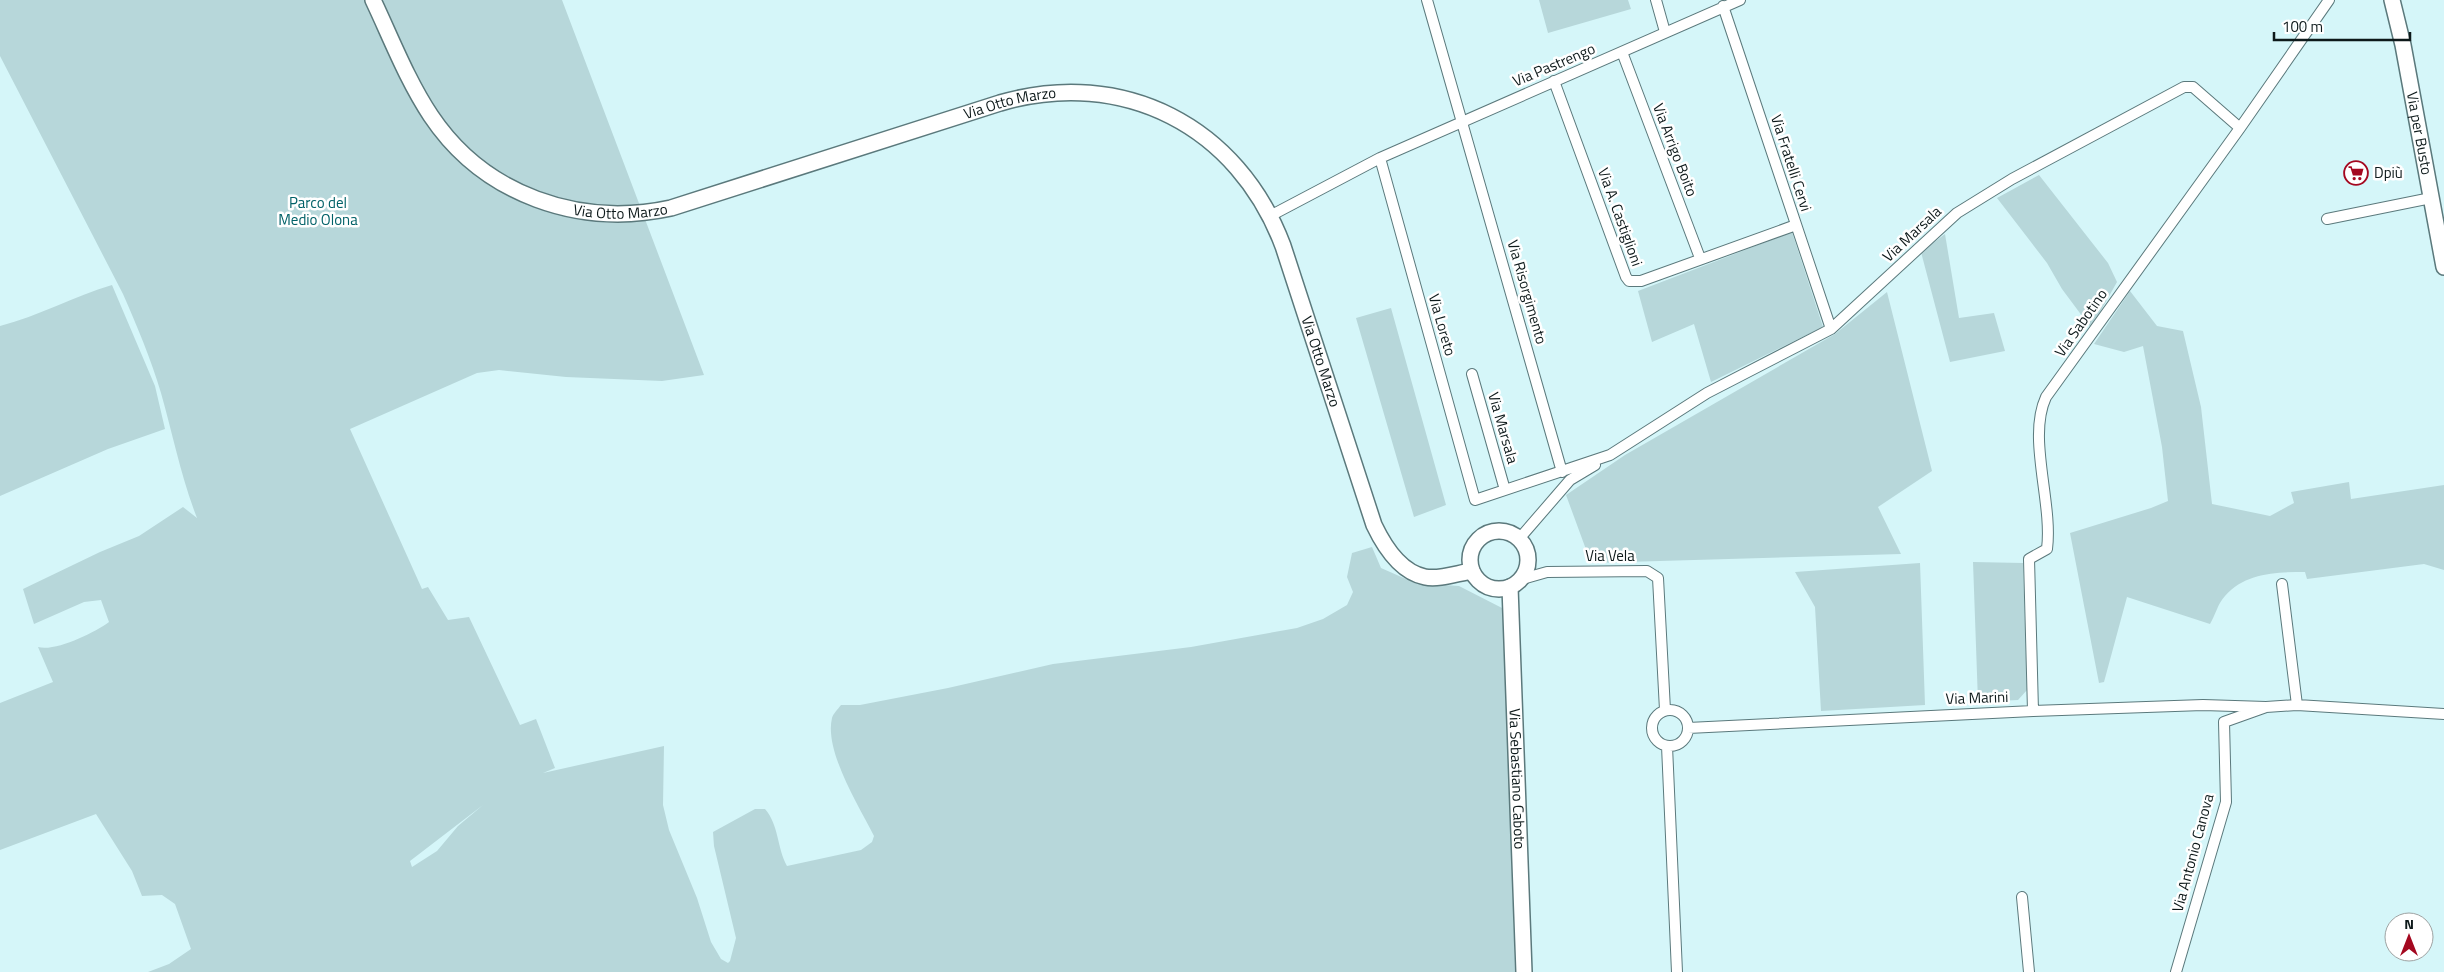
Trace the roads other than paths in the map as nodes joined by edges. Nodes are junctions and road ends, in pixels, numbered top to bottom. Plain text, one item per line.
1 (373, 0) edge
2 (1427, 0) edge
3 (1656, 0) edge
4 (1740, 0) edge
5 (2329, 0) edge
6 (2392, 0) edge
7 (1723, 6) junction
8 (1665, 32) junction
9 (1622, 52) junction
10 (1554, 81) junction
11 (1462, 121) junction
12 (2240, 128) junction
13 (1380, 158) junction
14 (2431, 198) junction
15 (1270, 216) junction
16 (2327, 219) dead end
17 (1796, 224) junction
18 (1700, 258) junction
19 (2444, 267) edge
20 (1831, 329) junction
21 (1472, 374) dead end
22 (1610, 455) junction
23 (1562, 472) junction
24 (1505, 490) junction
25 (1475, 500) joint
26 (1520, 539) junction
27 (1472, 571) junction
28 (1515, 583) junction
29 (2282, 584) dead end
30 (2297, 705) junction
31 (2266, 707) junction
32 (1665, 710) junction
33 (2033, 711) junction
34 (2444, 714) edge
35 (1688, 728) junction
36 (1667, 746) junction
37 (2022, 897) dead end
38 (1524, 972) edge
39 (1677, 972) edge
40 (2029, 972) edge
41 (2176, 972) edge

1 - 15 street, Via Otto Marzo
2 - 11 street, Via Risorgimento
3 - 8 street
4 - 7 street, Via Pastrengo
5 - 12 street, Via Sabotino
6 - 14 street, Via per Busto
7 - 8 street, Via Pastrengo
7 - 17 street, Via Fratelli Cervi
8 - 9 street, Via Pastrengo
9 - 10 street, Via Pastrengo
9 - 18 street, Via Arrigo Boito
10 - 11 street, Via Pastrengo
10 - 18 street, Via A. Castiglioni
11 - 13 street, Via Pastrengo
11 - 23 street, Via Risorgimento
12 - 20 street, Via Marsala
12 - 33 street, Via Sabotino
13 - 15 street, Via Pastrengo
13 - 25 street, Via Loreto
14 - 16 street
14 - 19 street, Via per Busto
15 - 27 street, Via Otto Marzo
17 - 18 street, Via A. Castiglioni
17 - 20 street, Via Fratelli Cervi
20 - 22 street, Via Marsala
21 - 24 street, Via Marsala
22 - 23 street, Via Marsala
22 - 26 street, Via Marsala
23 - 24 street, Via Marsala
24 - 25 street, Via Marsala
26 - 27 street
26 - 28 street
27 - 28 street
28 - 32 street, Via Vela
28 - 38 street, Via Sebastiano Caboto
29 - 30 street
30 - 31 street, Via Antonio Canova
30 - 34 street, Via Antonio Canova
31 - 33 street, Via Marini
31 - 41 street, Via Antonio Canova
32 - 35 street
32 - 36 street
33 - 35 street, Via Marini
35 - 36 street
36 - 39 street
37 - 40 street

